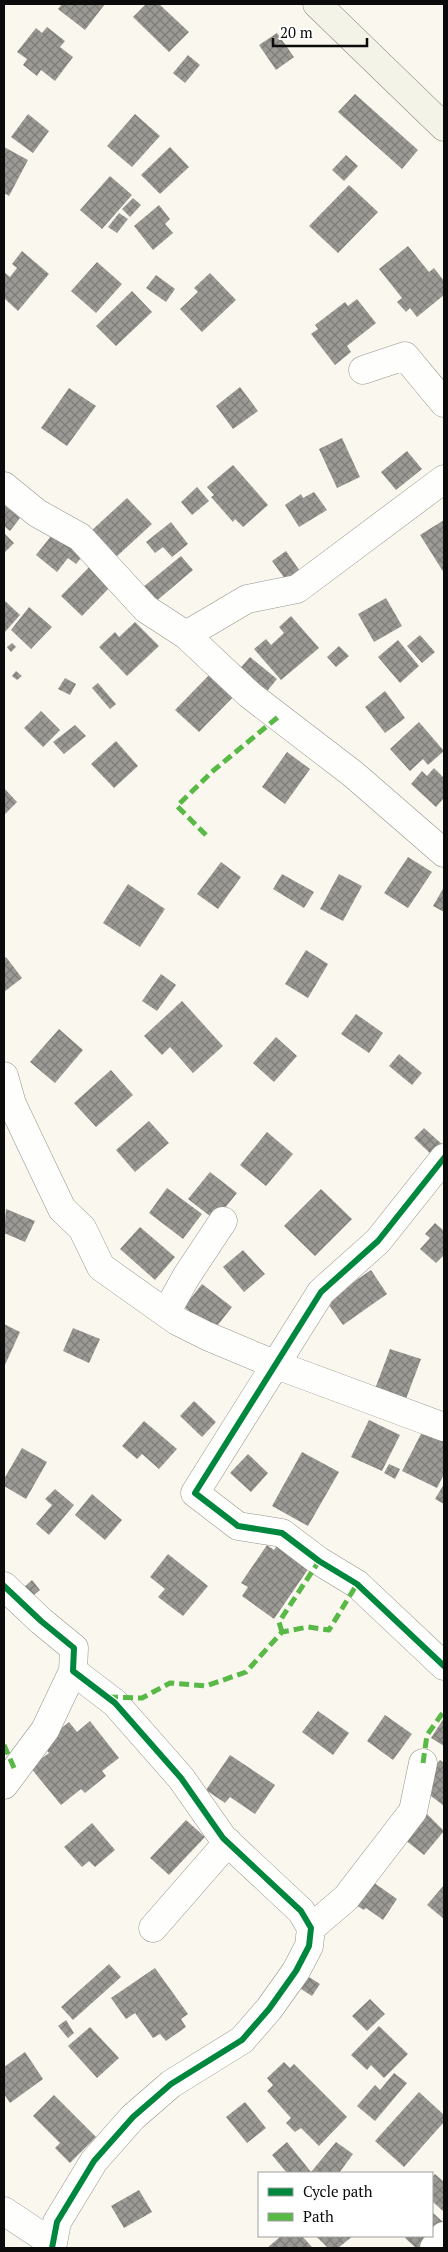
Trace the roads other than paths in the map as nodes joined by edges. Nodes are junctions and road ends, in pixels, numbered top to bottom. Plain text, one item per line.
1 (324, 6) edge
2 (444, 127) edge
3 (363, 370) dead end
4 (444, 403) edge
5 (444, 479) edge
6 (4, 486) edge
7 (186, 635) junction
8 (444, 853) edge
9 (4, 1076) edge
10 (444, 1158) edge
11 (223, 1220) dead end
12 (166, 1313) junction
13 (274, 1364) junction
14 (444, 1427) edge
15 (4, 1586) edge
16 (444, 1666) edge
17 (72, 1671) junction
18 (423, 1763) dead end
19 (4, 1786) edge
20 (228, 1842) junction
21 (154, 1928) dead end
22 (311, 1928) junction
23 (4, 2211) edge
24 (444, 2236) edge
25 (52, 2245) edge
26 (434, 2248) edge

1 - 2 street
3 - 4 street
5 - 7 street
6 - 7 street
7 - 8 street
9 - 12 street
10 - 13 street
11 - 12 street
12 - 13 street
13 - 14 street
13 - 16 street
15 - 17 street
17 - 19 street
17 - 20 street
18 - 22 street
20 - 21 street
20 - 22 street
22 - 25 street
23 - 25 street
24 - 26 street

